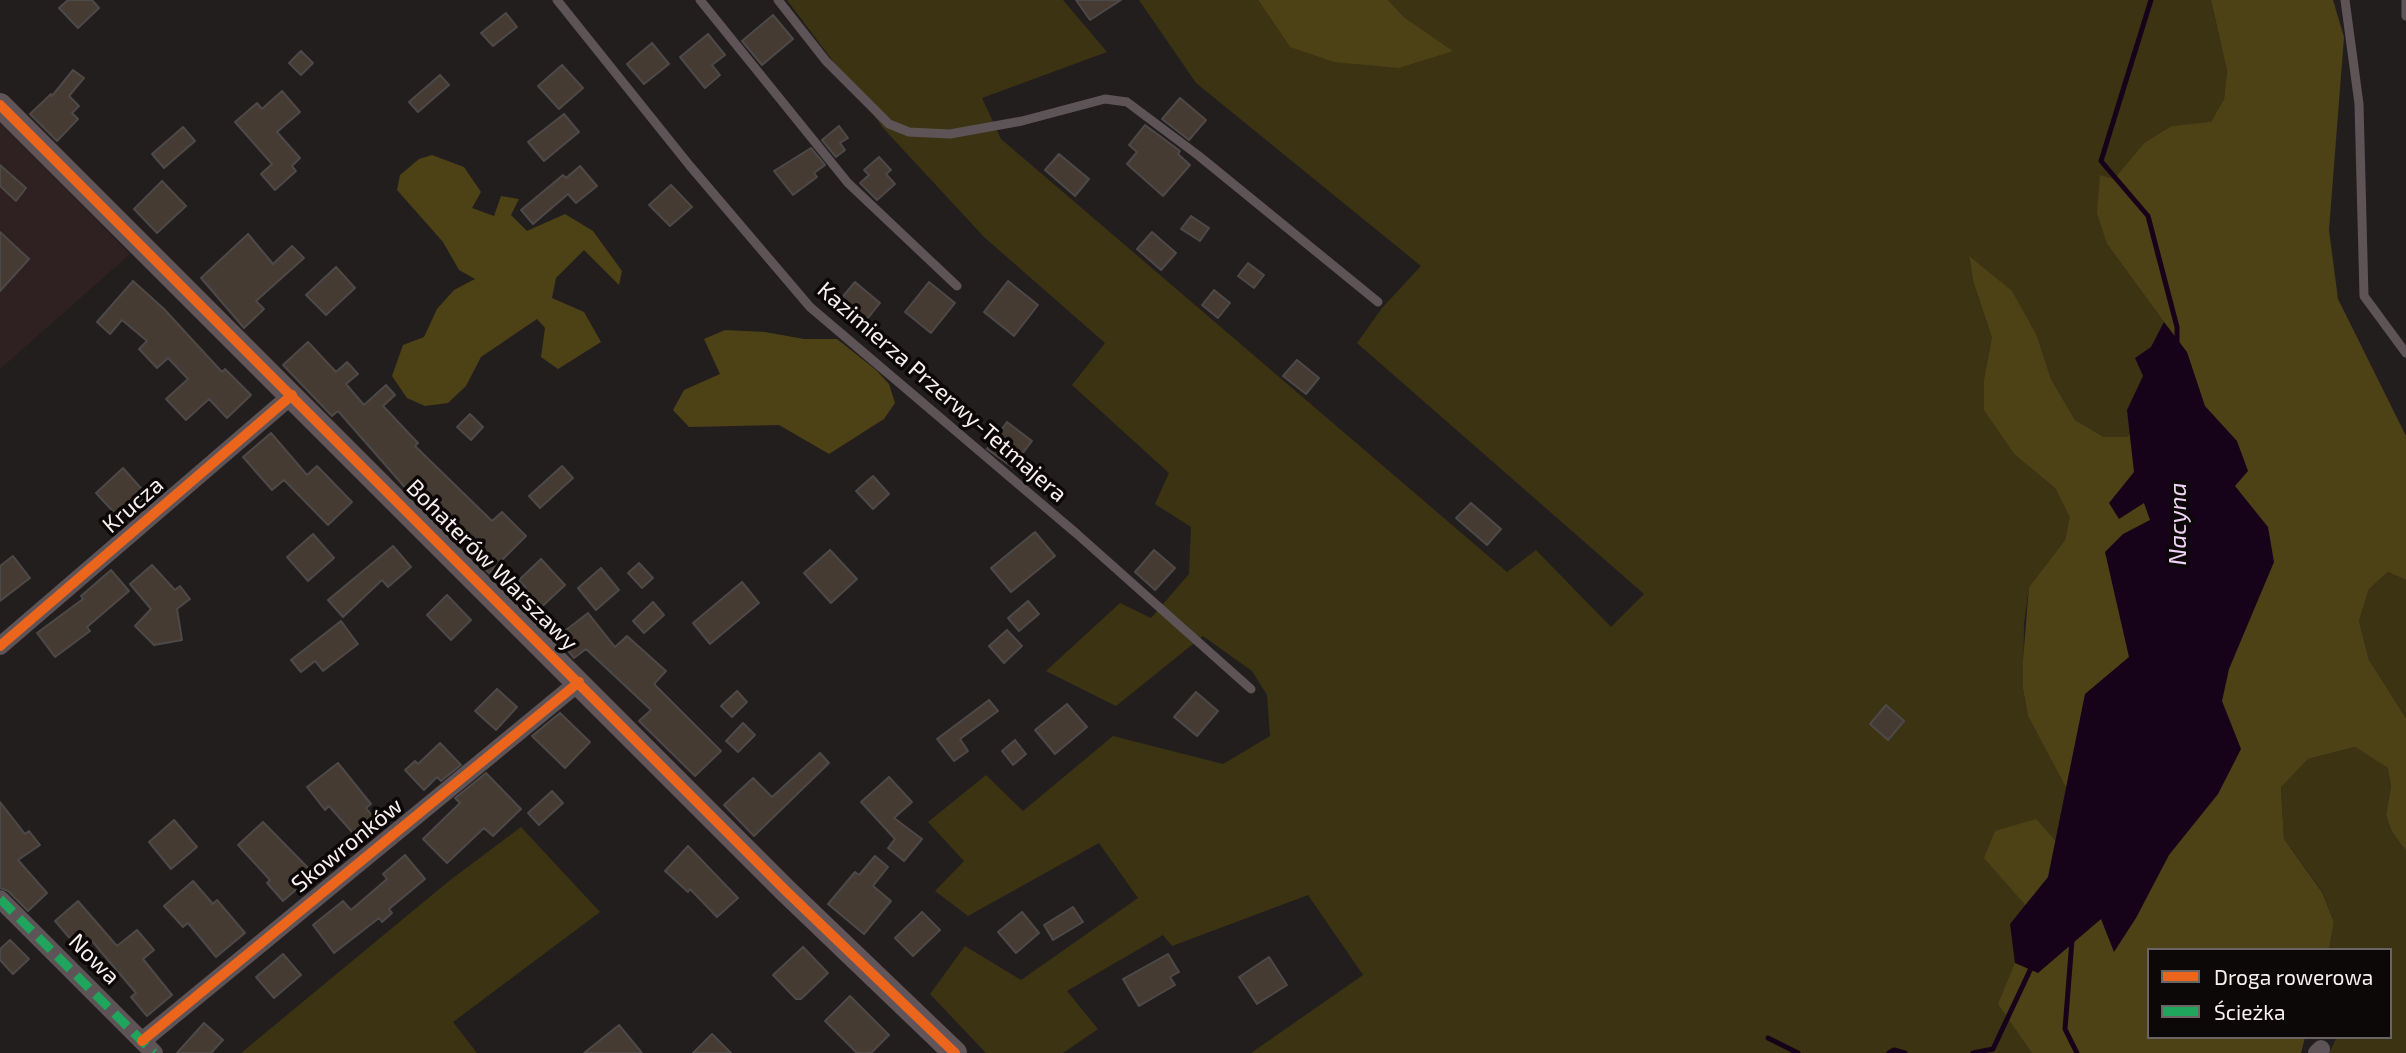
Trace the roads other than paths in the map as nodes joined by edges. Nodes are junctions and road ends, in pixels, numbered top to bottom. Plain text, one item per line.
1 (557, 0) edge
2 (700, 0) edge
3 (778, 0) edge
4 (2345, 0) edge
5 (2406, 0) edge
6 (2406, 16) edge
7 (0, 105) edge
8 (957, 286) dead end
9 (1378, 302) dead end
10 (2406, 353) edge
11 (292, 395) junction
12 (0, 646) edge
13 (579, 682) junction
14 (1251, 689) dead end
15 (0, 899) edge
16 (148, 1047) edge
17 (955, 1053) edge

1 - 14 lane, Kazimierza Przerwy-Tetmajera
2 - 8 lane
3 - 9 lane
4 - 10 lane
5 - 6 lane
7 - 11 street, Bohaterów Warszawy
11 - 12 street, Krucza
11 - 13 street, Bohaterów Warszawy
13 - 16 street, Skowronków
13 - 17 street, Bohaterów Warszawy
15 - 16 street, Nowa

